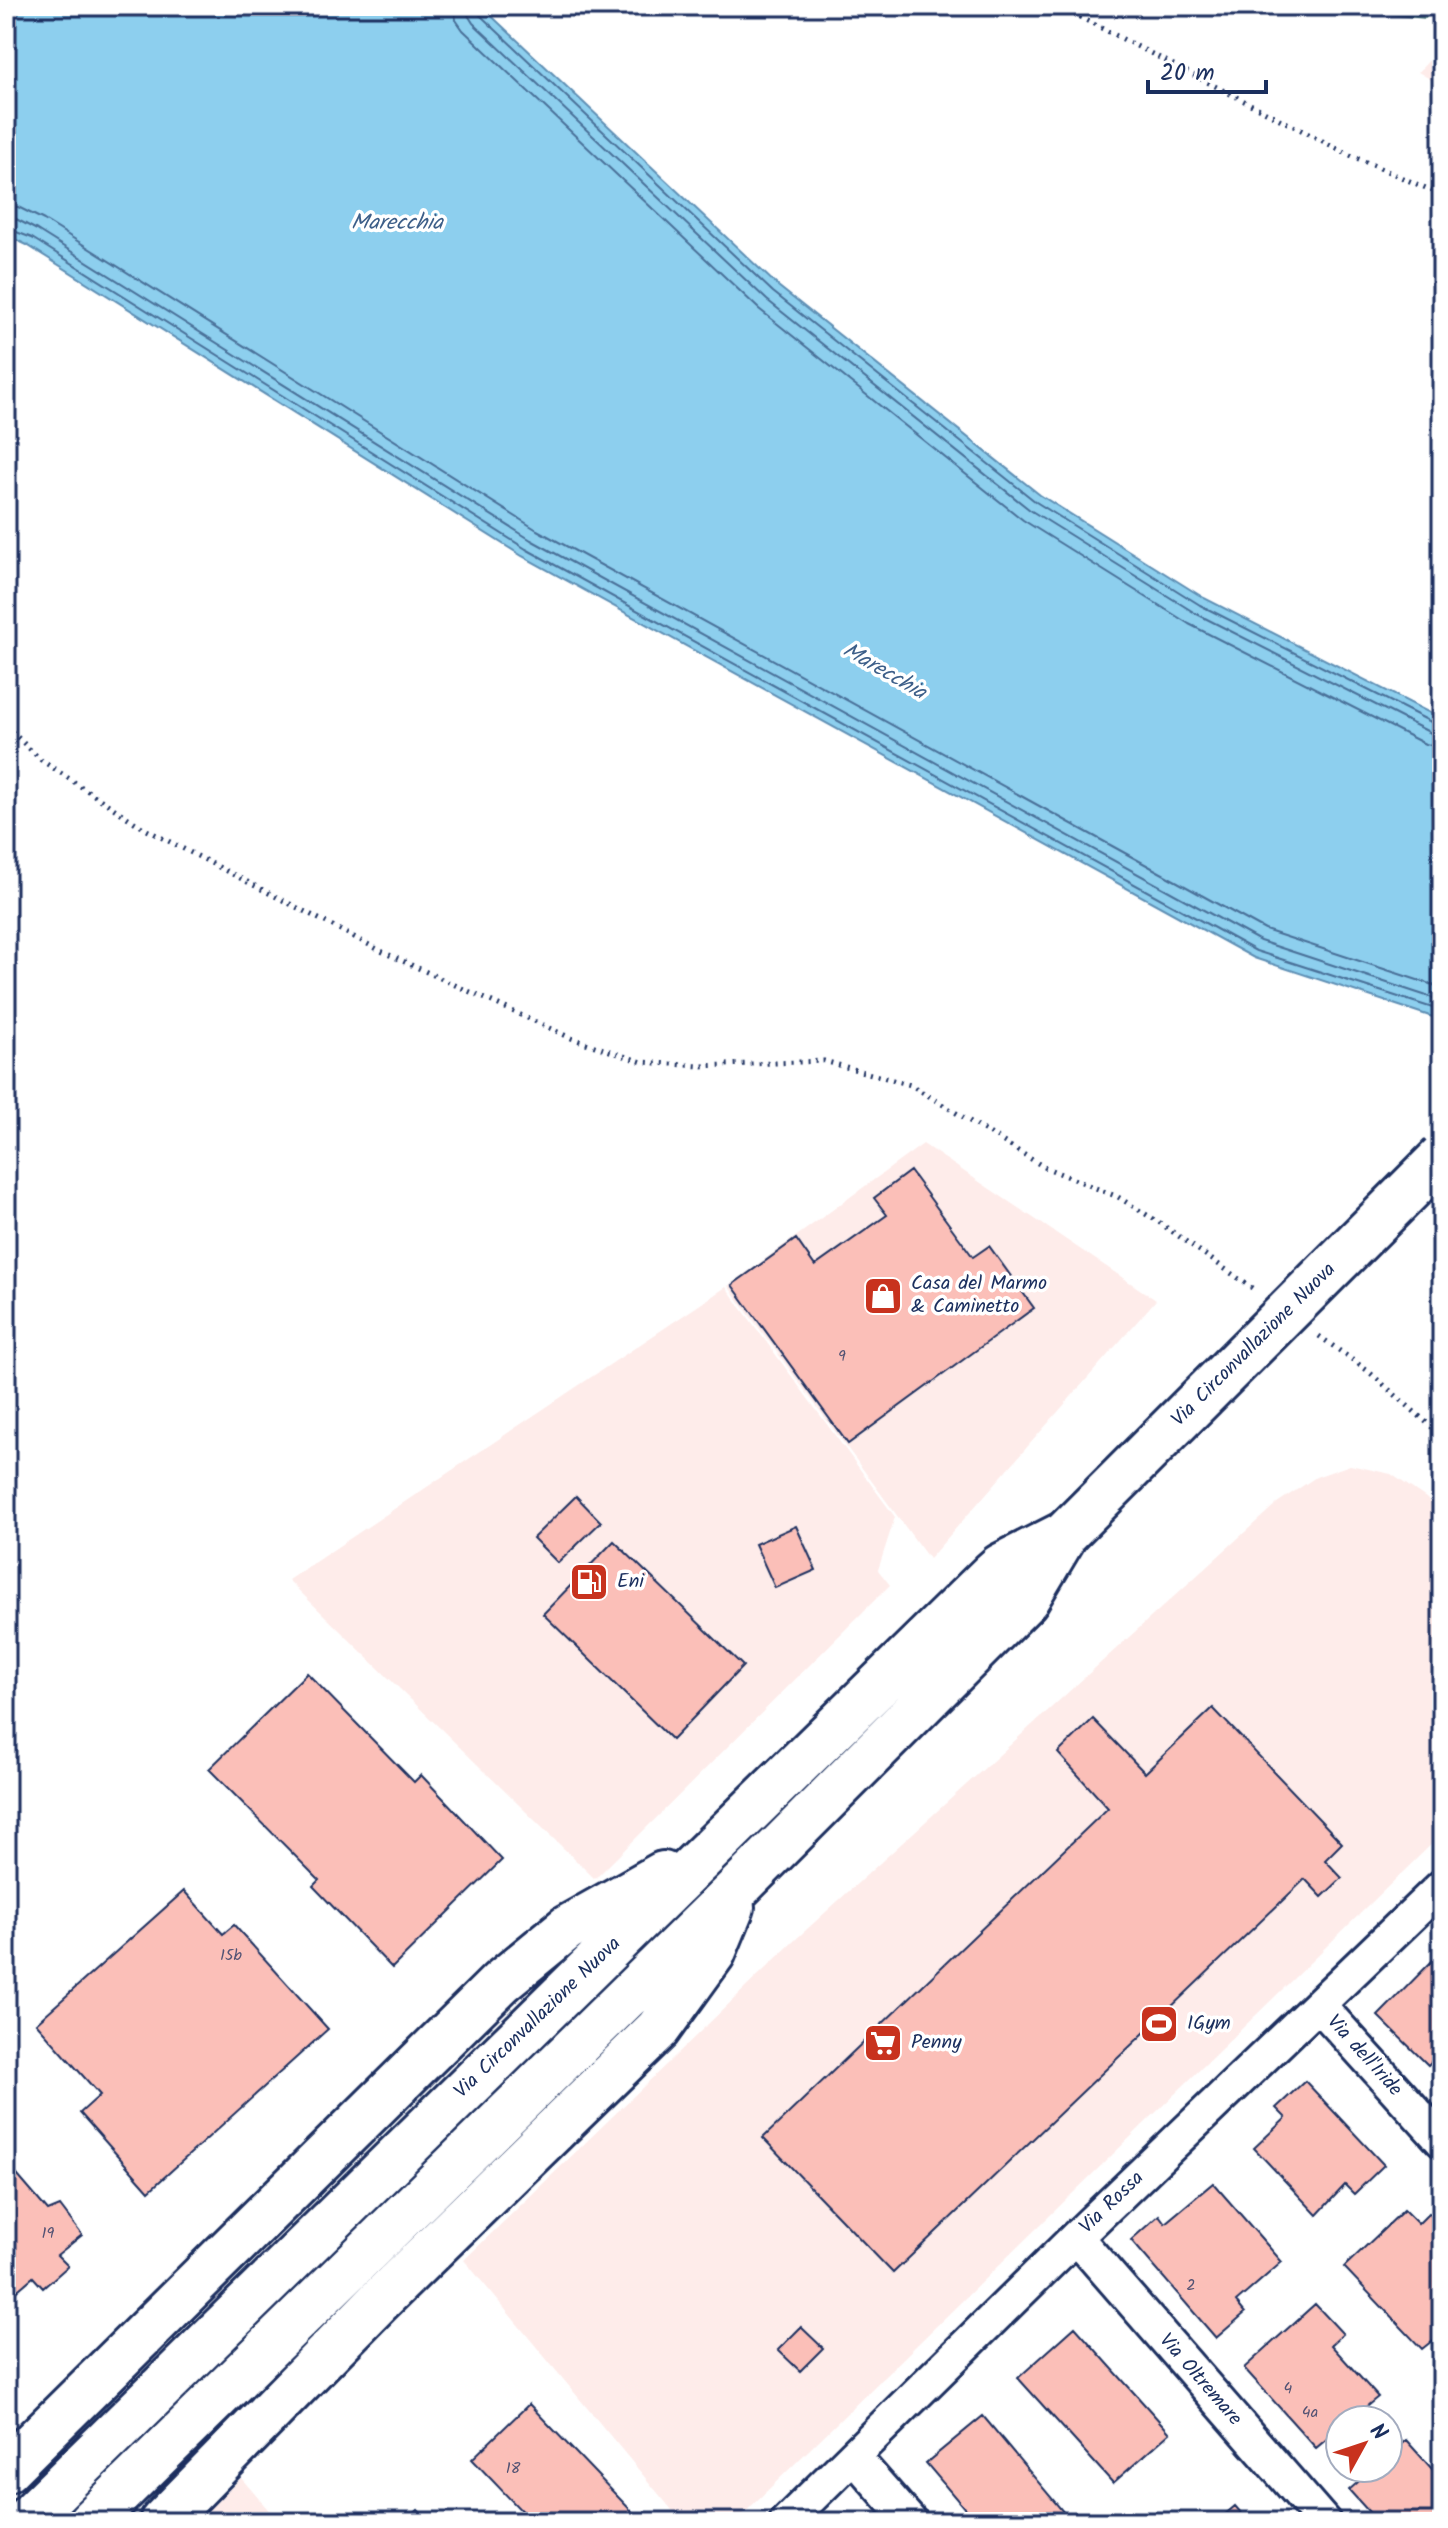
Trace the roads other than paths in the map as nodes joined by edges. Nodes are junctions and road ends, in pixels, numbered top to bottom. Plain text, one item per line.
1 (1442, 1157) edge
2 (1066, 1533) junction
3 (717, 1843) junction
4 (743, 1883) junction
5 (1442, 1886) edge
6 (1319, 2005) junction
7 (1442, 2141) edge
8 (1076, 2237) junction
9 (853, 2456) junction
10 (6, 2470) edge
11 (24, 2522) edge
12 (90, 2522) edge
13 (162, 2522) edge
14 (786, 2522) edge
15 (911, 2522) edge
16 (1324, 2522) edge

1 - 2 main road, Via Circonvallazione Nuova, bridge
2 - 3 main road, Via Circonvallazione Nuova
2 - 4 main road, Via Circonvallazione Nuova
3 - 10 main road
3 - 11 main road, Via Circonvallazione Nuova
4 - 12 main road, Via Circonvallazione Nuova
4 - 13 main road
5 - 6 street, Via Rossa
6 - 7 street, Via dell'Iride
6 - 8 street, Via Rossa
8 - 9 street, Via Rossa
8 - 16 street, Via Oltremare
9 - 14 street, Via Rossa
9 - 15 street

